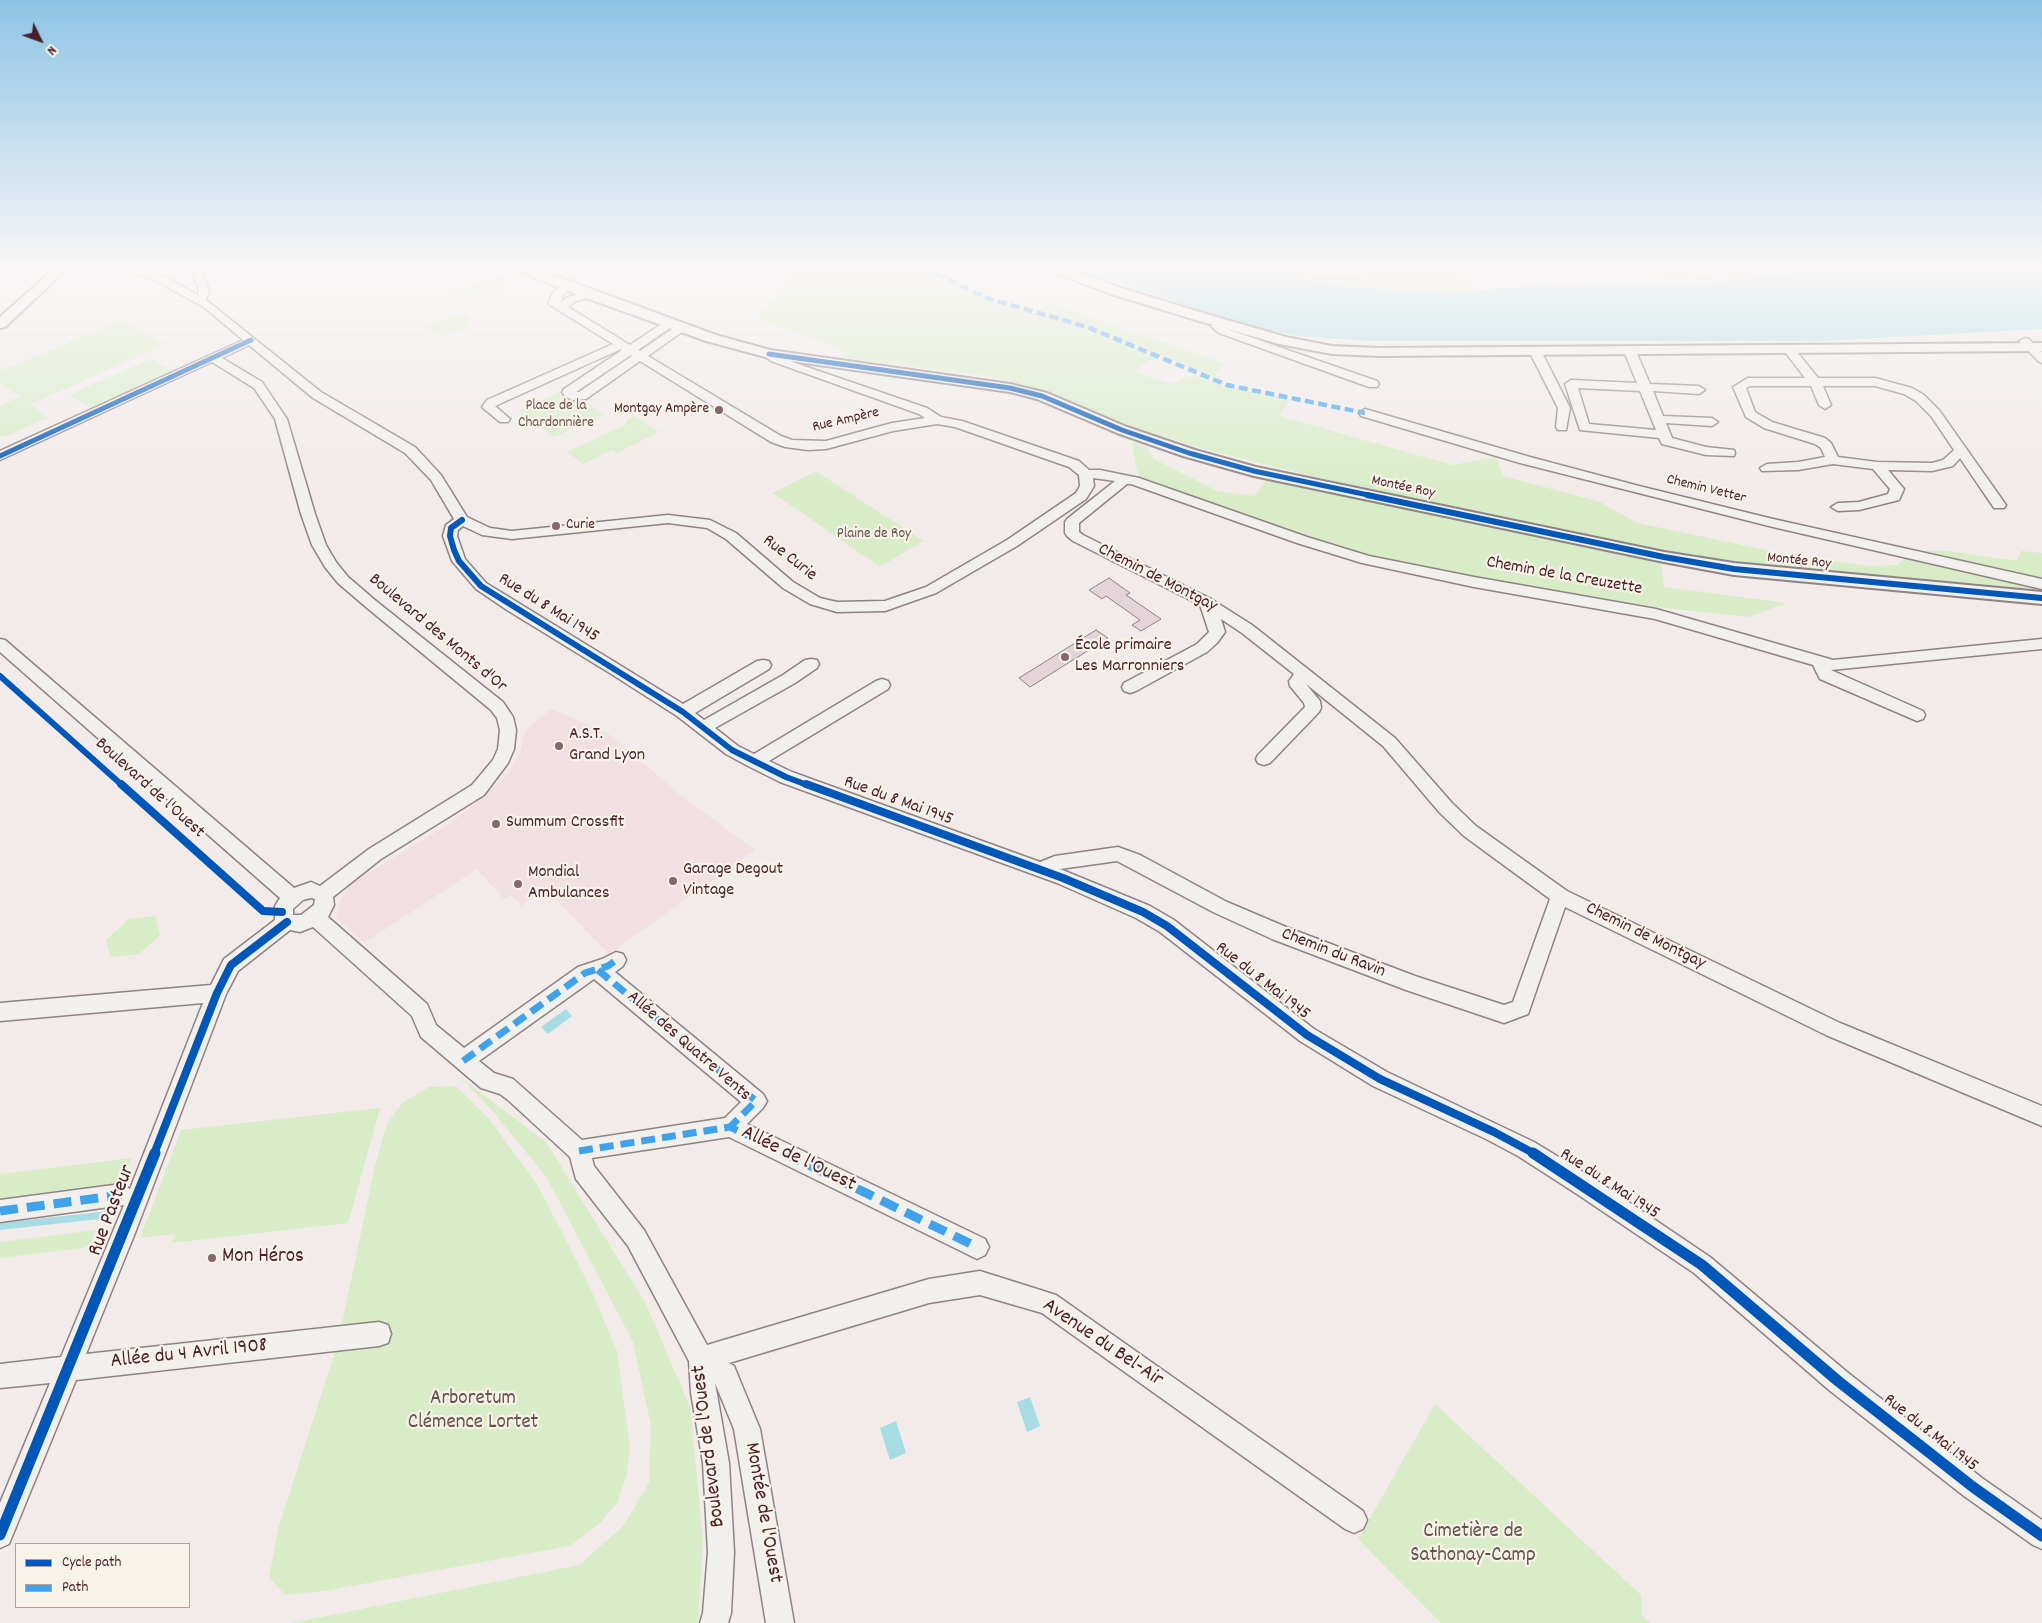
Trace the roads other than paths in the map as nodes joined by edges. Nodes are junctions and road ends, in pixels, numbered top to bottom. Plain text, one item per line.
1 (242, 344) edge
2 (256, 344) edge
3 (618, 344) edge
4 (643, 344) edge
5 (736, 344) edge
6 (1259, 344) edge
7 (1299, 344) edge
8 (2035, 344) edge
9 (1629, 349) junction
10 (1789, 349) junction
11 (1535, 350) junction
12 (630, 351) junction
13 (769, 354) junction
14 (212, 357) junction
15 (2042, 358) edge
16 (1814, 382) junction
17 (1373, 384) dead end
18 (1645, 387) junction
19 (1698, 390) dead end
20 (1825, 405) dead end
21 (1365, 413) dead end
22 (504, 419) dead end
23 (1658, 419) junction
24 (936, 420) junction
25 (1712, 422) dead end
26 (1562, 427) dead end
27 (1665, 435) junction
28 (1960, 451) junction
29 (1729, 453) dead end
30 (0, 456) edge
31 (1833, 460) junction
32 (1877, 466) junction
33 (1767, 468) dead end
34 (1086, 474) junction
35 (1123, 478) junction
36 (1999, 505) dead end
37 (1838, 508) dead end
38 (462, 520) junction
39 (2042, 584) edge
40 (2042, 598) edge
41 (1206, 602) junction
42 (0, 644) edge
43 (2042, 644) edge
44 (1826, 663) junction
45 (811, 664) dead end
46 (763, 665) dead end
47 (1303, 674) junction
48 (882, 685) dead end
49 (1130, 687) dead end
50 (683, 712) junction
51 (1917, 715) dead end
52 (703, 728) junction
53 (1264, 759) dead end
54 (754, 762) junction
55 (1041, 870) junction
56 (323, 894) junction
57 (1560, 896) junction
58 (292, 898) junction
59 (315, 917) junction
60 (286, 922) junction
61 (616, 960) dead end
62 (598, 970) junction
63 (217, 993) junction
64 (0, 1012) edge
65 (463, 1061) junction
66 (2042, 1116) edge
67 (730, 1127) junction
68 (579, 1151) junction
69 (120, 1195) dead end
70 (0, 1211) edge
71 (977, 1247) dead end
72 (379, 1334) dead end
73 (701, 1359) junction
74 (70, 1368) junction
75 (0, 1376) edge
76 (703, 1393) junction
77 (737, 1405) junction
78 (1354, 1520) dead end
79 (0, 1535) edge
80 (2042, 1536) edge
81 (714, 1623) edge
82 (780, 1623) edge

1 - 14 street
2 - 38 street
3 - 12 street, Rue Ampère
4 - 12 street
5 - 13 main road, Montée Roy
6 - 17 street
7 - 11 main road
8 - 10 main road
8 - 15 street
9 - 10 main road
9 - 11 main road
9 - 18 street
10 - 16 street
11 - 26 street
12 - 12 street
12 - 22 street
12 - 24 street, Rue Ampère
13 - 24 street
13 - 40 main road, Montée Roy
14 - 30 street
14 - 56 street, Boulevard des Monts d'Or
16 - 20 street
16 - 28 street
16 - 31 street
18 - 19 street
18 - 23 street
18 - 27 street
21 - 39 street, Chemin Vetter
23 - 25 street
23 - 27 street
24 - 34 street
27 - 29 street
28 - 32 street
28 - 36 street
31 - 32 street
31 - 33 street
32 - 37 street
34 - 35 street, Chemin de la Creuzette
34 - 38 street, Rue Curie
35 - 41 street, Chemin de Montgay
35 - 44 street, Chemin de la Creuzette
38 - 50 street, Rue du 8 Mai 1945
41 - 47 street, Chemin de Montgay
41 - 49 street
42 - 58 street, Boulevard de l'Ouest
43 - 44 street, Chemin de la Creuzette
44 - 51 street
45 - 52 street
46 - 50 street
47 - 53 street
47 - 57 street, Chemin de Montgay
48 - 54 street
50 - 52 street, Rue du 8 Mai 1945
52 - 54 street, Rue du 8 Mai 1945
54 - 55 street, Rue du 8 Mai 1945
55 - 57 street, Chemin du Ravin
55 - 80 street, Rue du 8 Mai 1945
56 - 58 street
56 - 59 street
57 - 66 street, Chemin de Montgay
58 - 60 street
59 - 60 street
59 - 65 street
60 - 63 street, Rue Pasteur
61 - 62 street
62 - 65 street
62 - 67 street, Allée des Quatre Vents
63 - 64 street
63 - 74 street, Rue Pasteur
65 - 68 street
67 - 68 street, Allée de l'Ouest
67 - 71 street, Allée de l'Ouest
68 - 73 street, Boulevard de l'Ouest
69 - 70 street
72 - 74 street, Allée du 4 Avril 1908
73 - 76 street, Boulevard de l'Ouest
73 - 77 street, Montée de l'Ouest
73 - 78 street, Avenue du Bel-Air
74 - 75 street, Allée du 4 Avril 1908
74 - 79 street, Rue Pasteur
76 - 77 street
76 - 81 street, Boulevard de l'Ouest
77 - 82 street, Montée de l'Ouest

